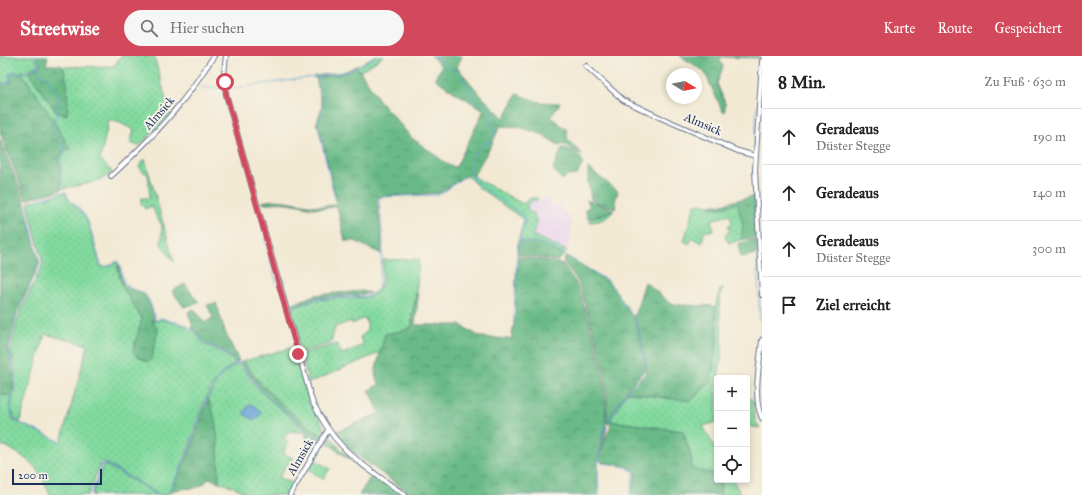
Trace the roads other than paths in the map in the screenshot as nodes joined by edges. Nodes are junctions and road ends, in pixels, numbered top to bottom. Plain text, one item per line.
1 (214, 56) edge
2 (226, 56) edge
3 (762, 61) edge
4 (586, 66) dead end
5 (756, 156) junction
6 (111, 176) dead end
7 (761, 253) edge
8 (762, 295) edge
9 (762, 340) edge
10 (762, 418) edge
11 (328, 430) junction
12 (290, 495) edge
13 (406, 495) edge

1 - 6 street, Almsick
2 - 11 street
3 - 5 street
4 - 5 street, Almsick
5 - 7 street
7 - 8 street
9 - 10 street
11 - 12 street, Almsick
11 - 13 street

